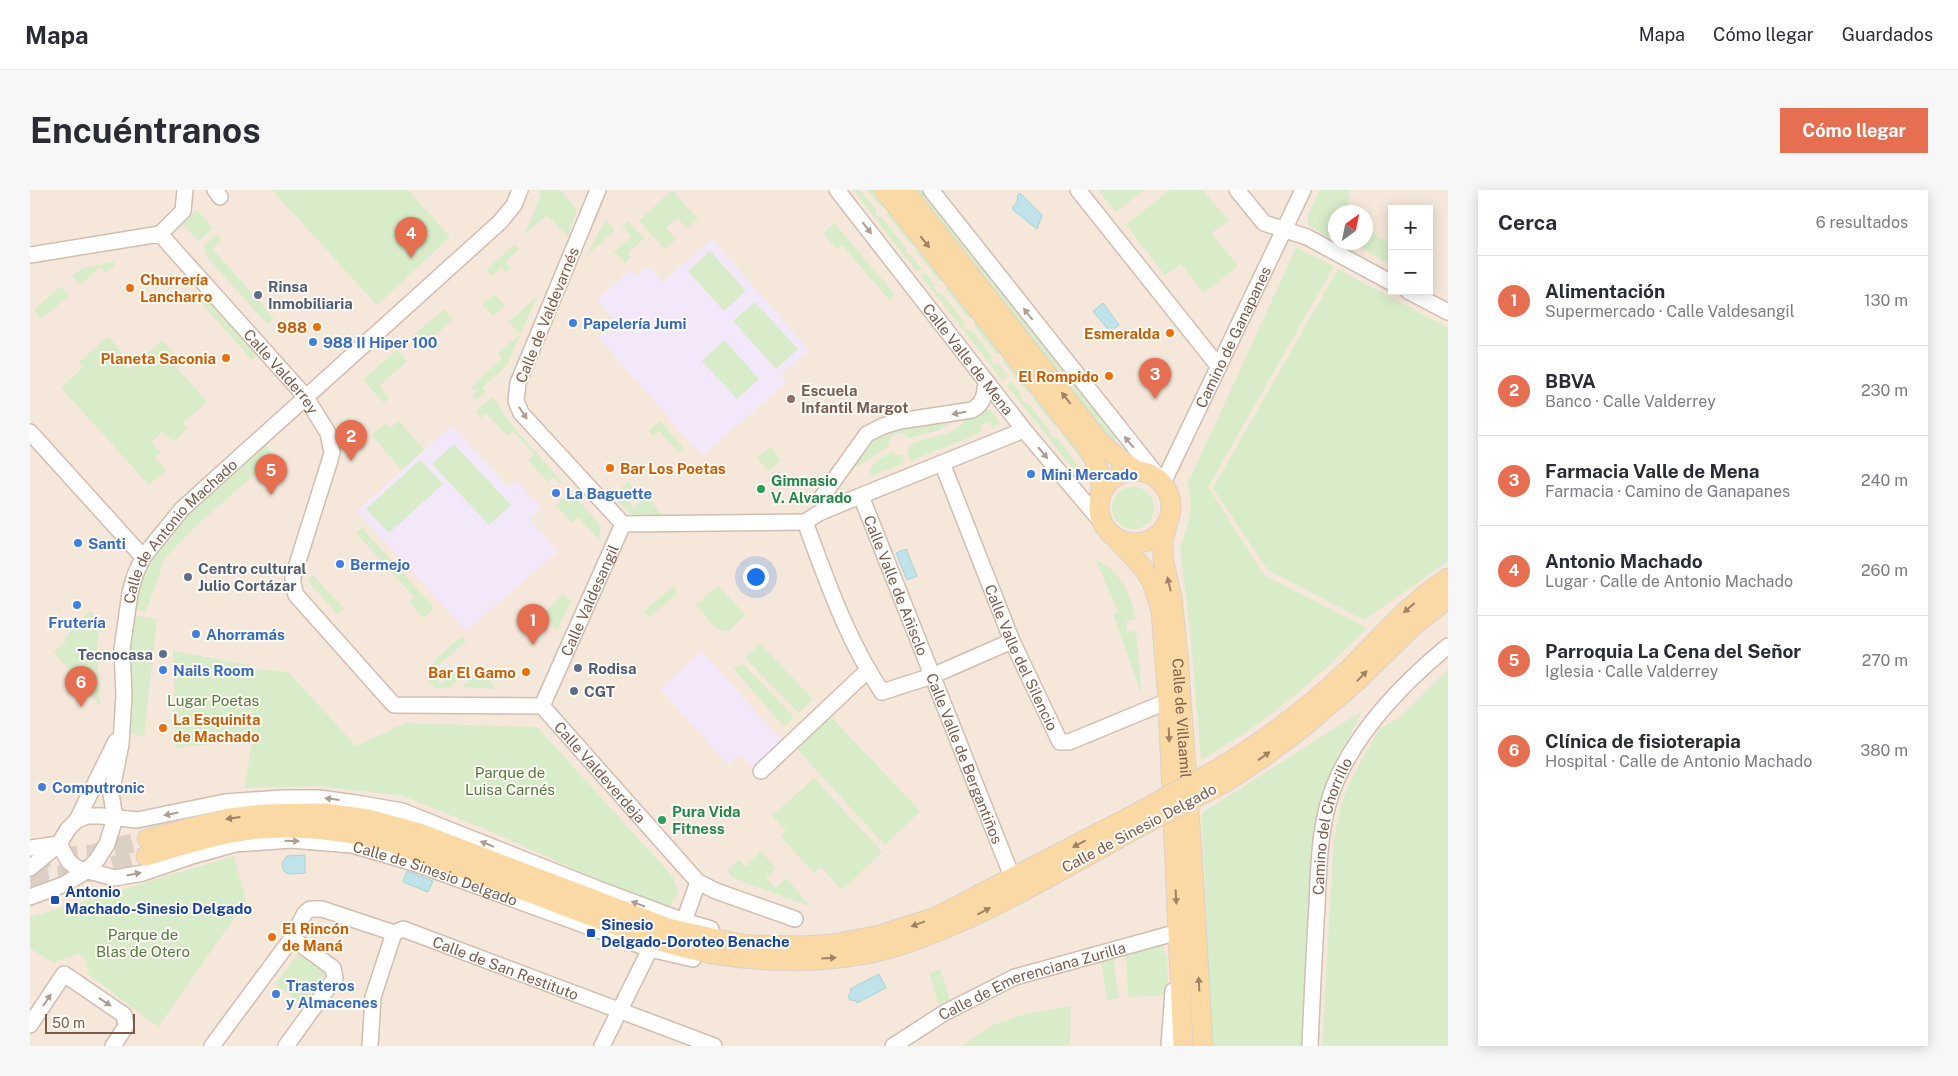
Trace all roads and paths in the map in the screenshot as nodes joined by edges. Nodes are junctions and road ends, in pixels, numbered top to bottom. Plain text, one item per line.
1 (185, 190) edge
2 (520, 190) edge
3 (598, 190) edge
4 (837, 190) edge
5 (884, 190) edge
6 (904, 190) edge
7 (931, 190) edge
8 (1078, 190) edge
9 (1237, 190) edge
10 (1303, 190) edge
11 (1285, 230) junction
12 (160, 234) junction
13 (30, 255) edge
14 (1388, 281) edge
15 (1416, 295) edge
16 (1448, 312) edge
17 (1219, 367) junction
18 (986, 381) junction
19 (305, 396) junction
20 (1024, 430) junction
21 (30, 432) edge
22 (942, 464) junction
23 (1136, 470) junction
24 (1161, 481) junction
25 (1101, 494) junction
26 (861, 496) junction
27 (827, 509) junction
28 (805, 522) junction
29 (623, 524) junction
30 (1167, 525) junction
31 (1109, 531) junction
32 (143, 557) junction
33 (1448, 578) edge
34 (1448, 598) edge
35 (1012, 641) junction
36 (1448, 646) edge
37 (868, 671) junction
38 (932, 676) junction
39 (1168, 701) junction
40 (542, 706) junction
41 (122, 729) junction
42 (760, 771) dead end
43 (1220, 777) junction
44 (115, 818) junction
45 (1140, 819) junction
46 (77, 820) junction
47 (60, 844) junction
48 (30, 848) edge
49 (30, 868) edge
50 (1009, 869) dead end
51 (86, 871) junction
52 (698, 882) junction
53 (30, 897) edge
54 (795, 920) dead end
55 (684, 921) junction
56 (394, 932) junction
57 (1178, 933) junction
58 (292, 938) junction
59 (796, 946) junction
60 (650, 949) junction
61 (780, 961) junction
62 (618, 1011) junction
63 (30, 1025) edge
64 (1203, 1041) edge
65 (113, 1046) edge
66 (212, 1046) edge
67 (286, 1046) edge
68 (370, 1046) edge
69 (602, 1046) edge
70 (714, 1046) edge
71 (893, 1046) edge
72 (1170, 1046) edge
73 (1183, 1046) edge
74 (1310, 1046) edge

1 - 12 street
2 - 19 street, Calle de Antonio Machado
3 -> 29 street, Calle de Valdevarnés
4 -> 18 street, Calle Valle de Mena
5 -> 25 main road
23 -> 6 main road
24 -> 7 street
8 - 17 street
9 - 11 street
10 - 11 street, Camino de Ganapanes
11 - 14 street
11 - 17 street, Camino de Ganapanes
12 - 13 street
12 - 19 street, Calle Valderrey
15 - 16 street
17 - 24 street, Camino de Ganapanes
18 - 20 street, Calle Valle de Mena
18 -> 27 street
19 - 32 street, Calle de Antonio Machado
19 - 40 street, Calle Valderrey
20 - 22 street
20 -> 31 street, Calle Valle de Mena
21 - 32 street
22 - 26 street
22 - 35 street, Calle Valle del Silencio
23 - 24 main road
23 - 25 main road
24 - 30 main road
25 - 31 main road
26 - 27 street
26 - 38 street, Calle Valle de Añisclo
27 - 28 street
28 - 29 street, Calle Valdesangil
28 - 37 street, Calle Valle de Bergantiños
29 - 40 street, Calle Valdesangil
30 - 31 main road
64 -> 30 main road, Calle de Villaamil
31 - 39 main road, Calle de Villaamil
32 - 41 street, Calle de Antonio Machado
33 -> 43 main road, Calle de Sinesio Delgado
43 -> 34 main road, Calle de Sinesio Delgado
35 - 38 street
35 - 39 street, Calle Valle del Silencio
36 - 74 street, Camino del Chorrillo
37 - 38 street, Calle Valle de Bergantiños
37 - 42 street
38 - 50 street, Calle Valle de Bergantiños
39 -> 57 main road, Calle de Villaamil
40 - 52 street, Calle Valdeverdeja
41 - 44 street, Calle de Antonio Machado
41 - 46 street, Calle de Antonio Machado
43 - 45 main road, Calle de Sinesio Delgado, bridge
44 - 46 street
44 - 51 street, Calle de Antonio Machado
55 -> 44 street, Calle de Sinesio Delgado
45 -> 59 main road, Calle de Sinesio Delgado
61 -> 45 main road, Calle de Sinesio Delgado
46 - 47 street, Calle de Antonio Machado
47 - 48 street
47 - 49 street, Calle de Antonio Machado
47 - 51 street
51 - 53 street, Calle de Antonio Machado
51 -> 60 street, Calle de Sinesio Delgado
52 - 54 street, Calle Valdeverdeja
52 - 55 street
55 - 59 street, Calle de Sinesio Delgado
56 - 58 street, Calle de San Restituto
56 - 62 street, Calle de San Restituto
56 - 68 street
57 - 71 street, Calle de Emerenciana Zurilla
57 - 72 street, Calle de Villaamil
57 - 73 main road, Calle de Villaamil
58 - 66 street, Calle de San Restituto
58 - 67 street
59 -> 61 main road, Calle de Sinesio Delgado
60 - 61 street, Calle de Sinesio Delgado
60 - 62 street
62 - 69 street
62 - 70 street, Calle de San Restituto
63 -> 65 street

